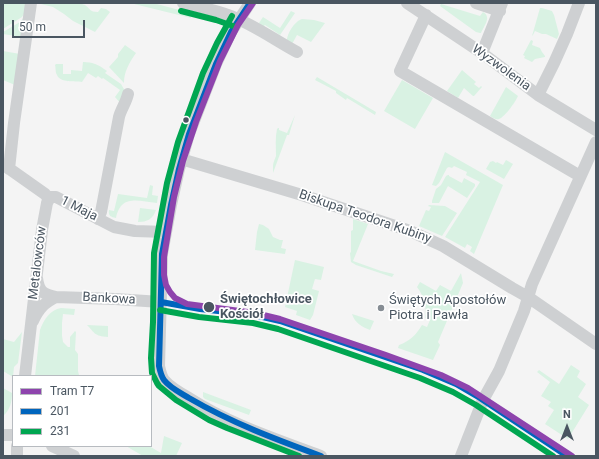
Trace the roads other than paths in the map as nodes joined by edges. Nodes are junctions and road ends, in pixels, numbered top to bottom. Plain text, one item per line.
1 (31, 3) edge
2 (250, 3) edge
3 (476, 3) edge
4 (579, 3) edge
5 (189, 4) edge
6 (409, 4) edge
7 (501, 7) edge
8 (426, 15) junction
9 (239, 20) junction
10 (297, 52) dead end
11 (482, 53) junction
12 (128, 94) dead end
13 (538, 95) junction
14 (596, 130) edge
15 (596, 142) edge
16 (181, 159) junction
17 (6, 167) edge
18 (580, 176) junction
19 (49, 199) junction
20 (98, 219) junction
21 (166, 232) junction
22 (36, 275) junction
23 (56, 297) junction
24 (528, 297) junction
25 (162, 302) junction
26 (30, 328) junction
27 (596, 344) edge
28 (25, 375) edge
29 (54, 447) edge
30 (74, 456) edge
31 (321, 456) edge
32 (461, 456) edge

1 - 17 street
2 - 9 street
3 - 7 street
4 - 13 street
5 - 9 street
6 - 8 street, Wyzwolenia
7 - 11 street
8 - 11 street, Wyzwolenia
8 - 18 street
9 - 10 street
9 - 16 street
11 - 13 street, Wyzwolenia
12 - 20 street
13 - 14 street, Wyzwolenia
15 - 18 street
16 - 21 street
16 - 24 street, Biskupa Teodora Kubiny
17 - 19 street, 1 Maja
18 - 24 street
19 - 20 street, 1 Maja
19 - 22 street, Metalowców
20 - 21 street, 1 Maja
21 - 25 street
22 - 23 street
22 - 26 street, Metalowców
23 - 25 street, Bankowa
23 - 26 street, Metalowców
24 - 27 street, Biskupa Teodora Kubiny
24 - 32 street
25 - 31 street
26 - 28 street, Metalowców
29 - 30 street

